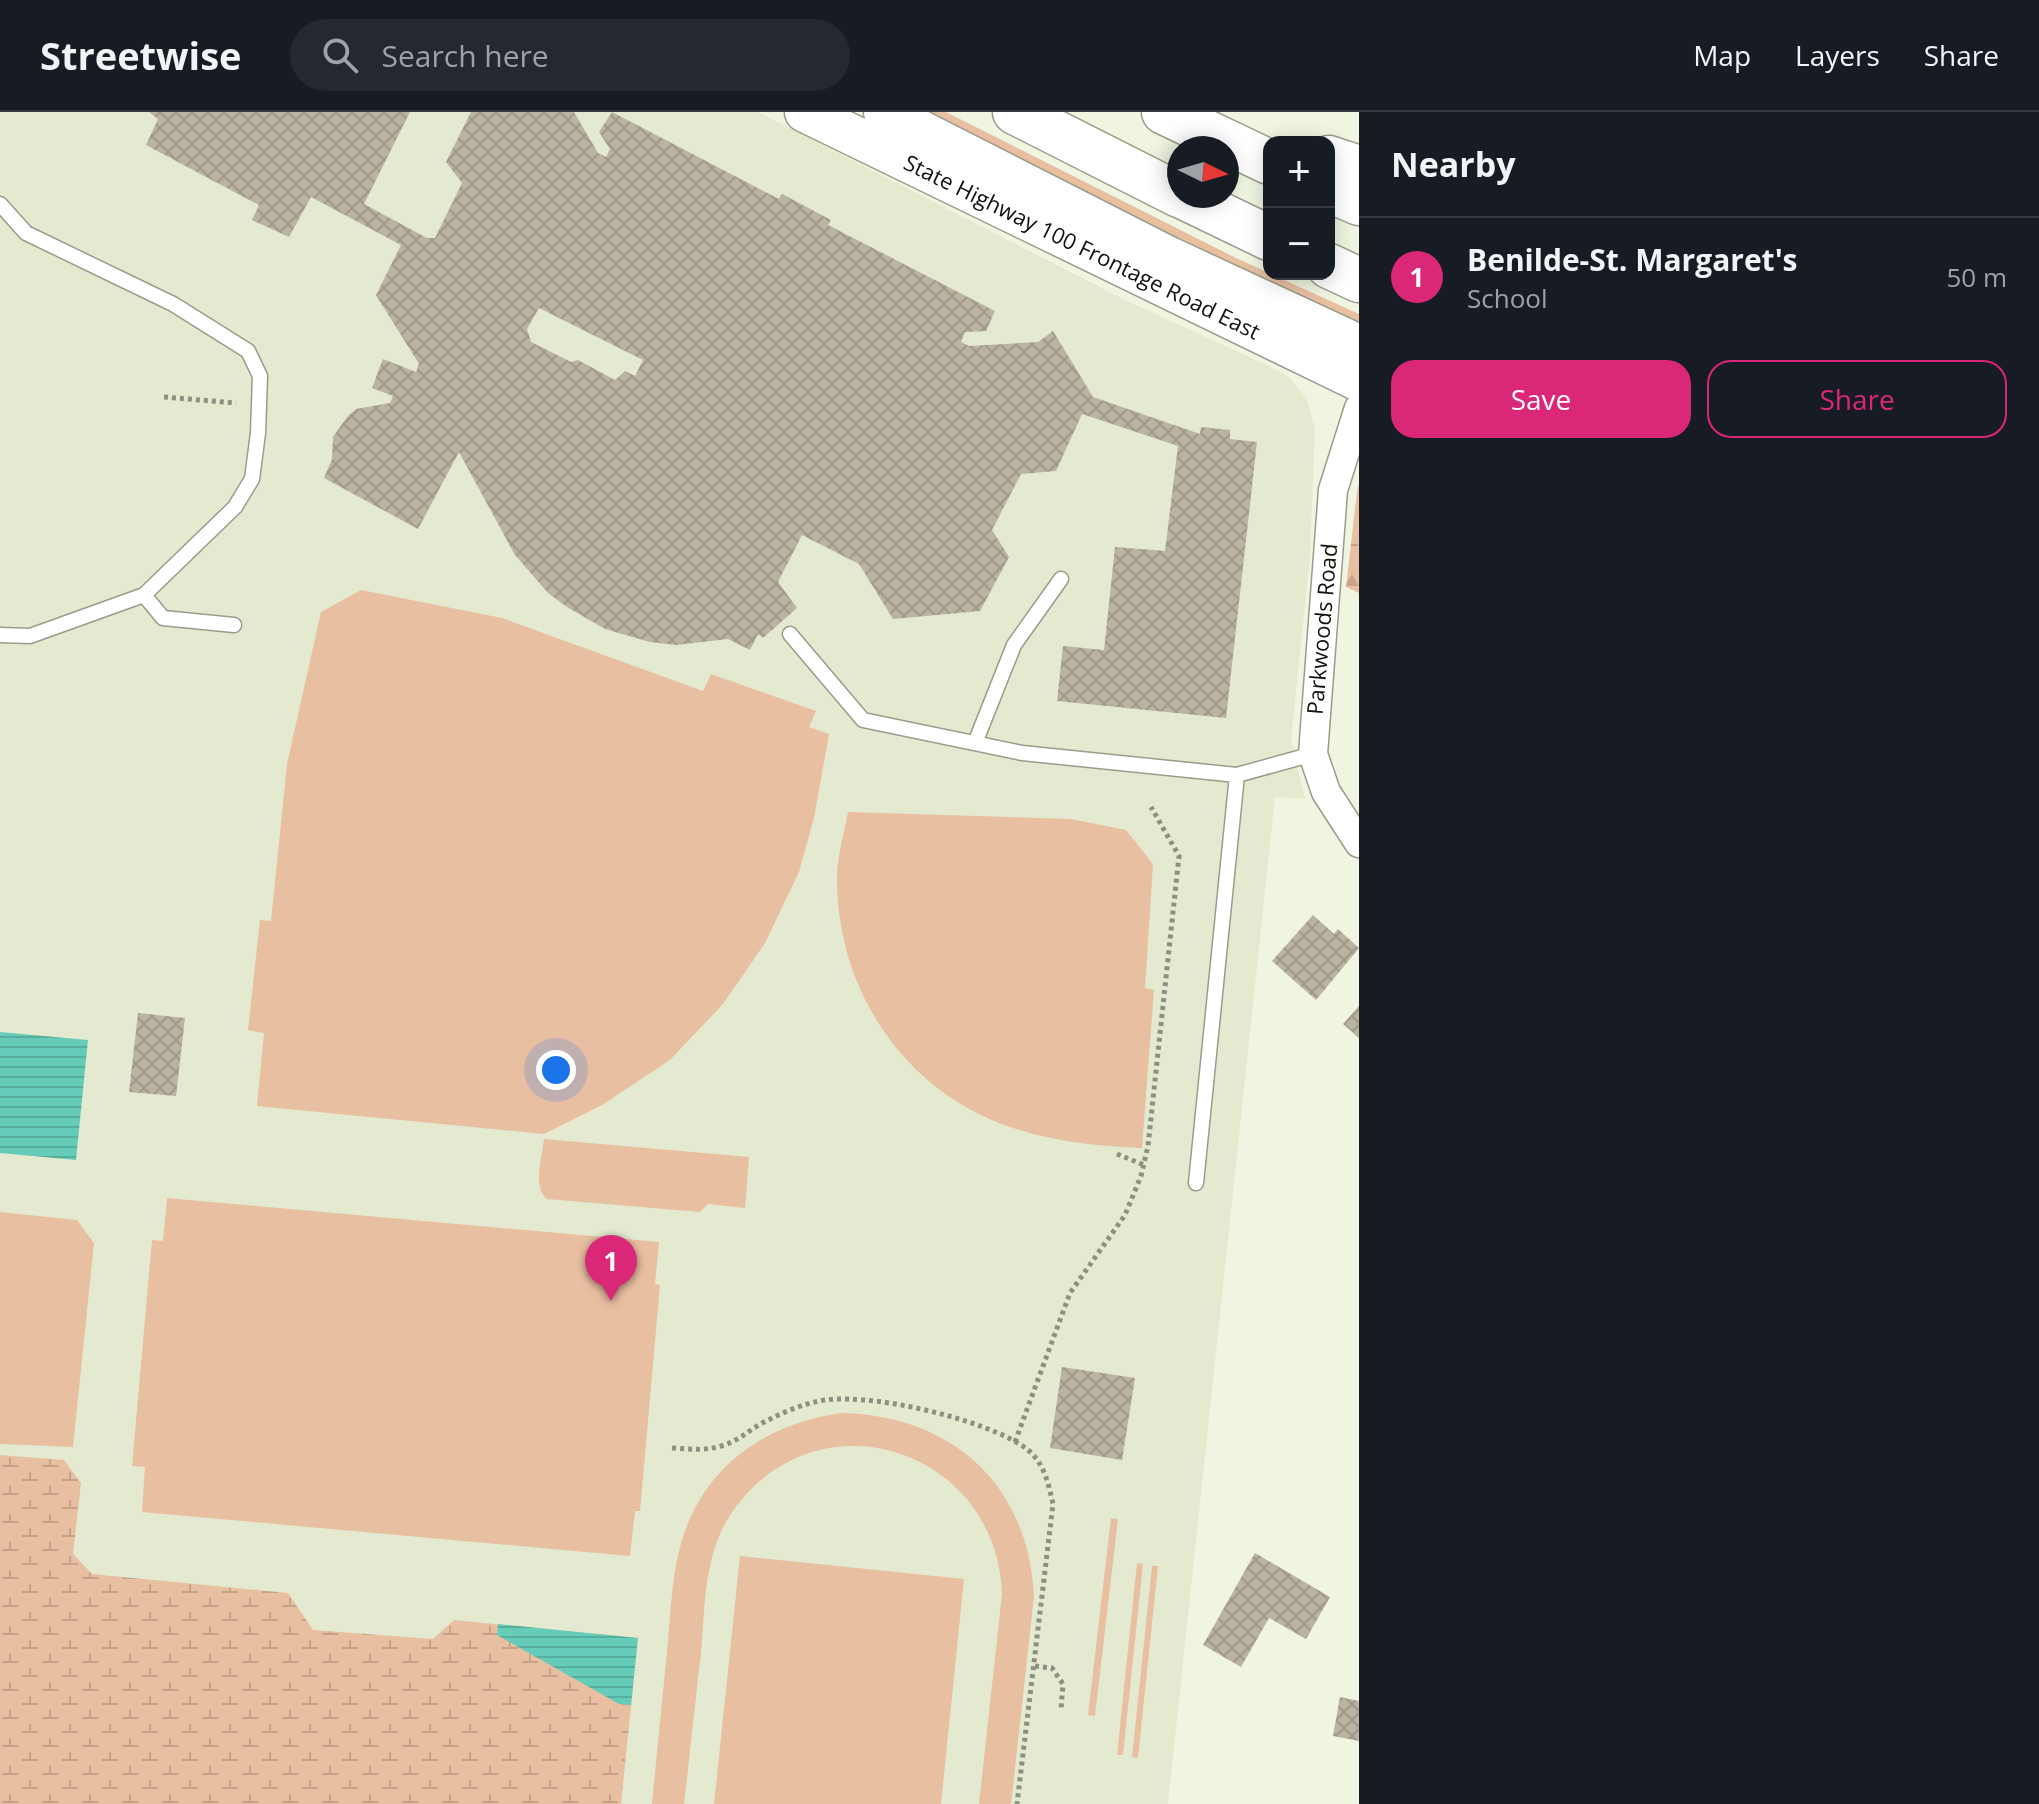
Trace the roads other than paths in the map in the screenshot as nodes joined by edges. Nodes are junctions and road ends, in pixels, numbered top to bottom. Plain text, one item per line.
1 (805, 112) edge
2 (884, 112) edge
3 (1015, 112) edge
4 (1164, 112) edge
5 (1194, 112) edge
6 (1264, 136) edge
7 (1263, 159) edge
8 (1335, 160) edge
9 (1359, 168) edge
10 (1167, 188) edge
11 (1335, 193) edge
12 (1359, 203) edge
13 (1207, 208) edge
14 (1, 209) edge
15 (1263, 235) edge
16 (1335, 269) edge
17 (1359, 280) edge
18 (1359, 345) edge
19 (1359, 381) edge
20 (1359, 408) edge
21 (1061, 579) dead end
22 (144, 595) junction
23 (234, 625) dead end
24 (790, 634) dead end
25 (0, 635) edge
26 (975, 743) junction
27 (1313, 754) junction
28 (1237, 775) junction
29 (1359, 843) edge
30 (1196, 1183) dead end

1 - 19 street, State Highway 100 Frontage Road East
2 - 18 street, State Highway 100 Frontage Road East
3 - 10 highway
4 - 7 highway
5 - 6 highway
8 - 9 highway
11 - 12 highway
13 - 15 highway
14 - 22 lane
16 - 17 highway
20 - 27 street, Parkwoods Road
21 - 26 lane
22 - 23 lane
22 - 25 lane
24 - 26 lane
26 - 28 lane
27 - 28 lane
27 - 29 street, Parkwoods Road
28 - 30 lane

